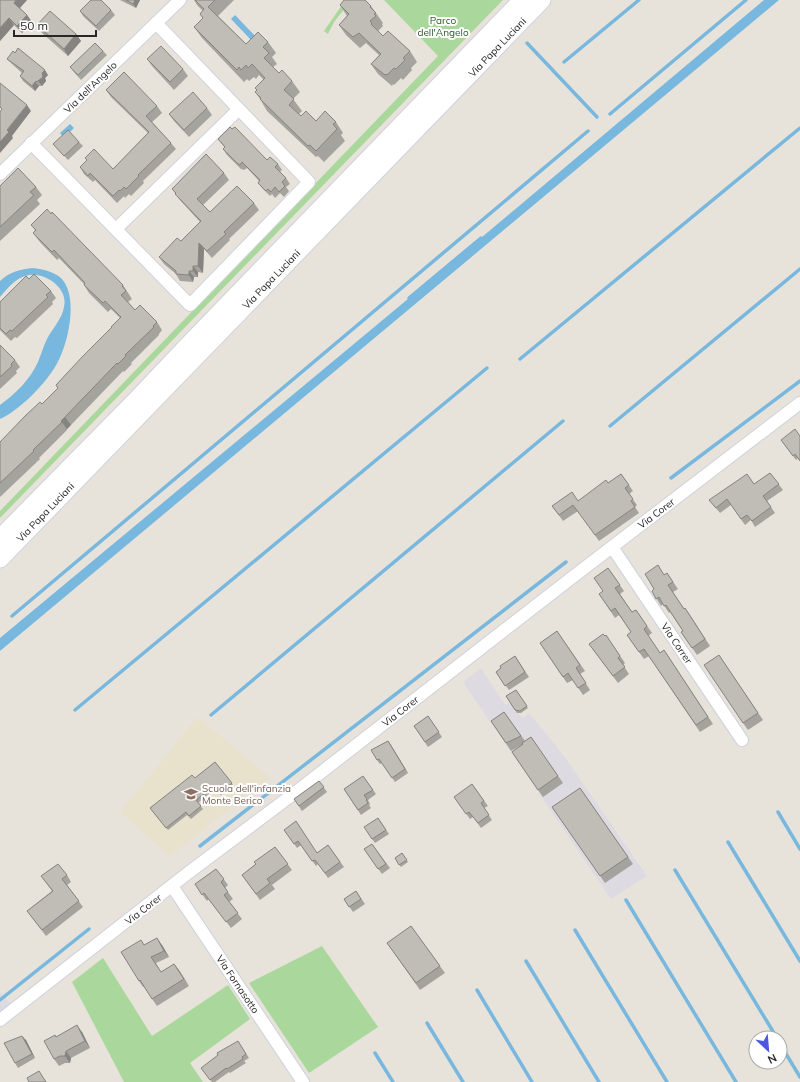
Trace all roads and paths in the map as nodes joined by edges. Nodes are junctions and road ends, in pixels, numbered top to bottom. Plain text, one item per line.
1 (180, 0) edge
2 (522, 0) edge
3 (542, 0) edge
4 (156, 24) junction
5 (238, 110) junction
6 (31, 143) junction
7 (0, 174) edge
8 (116, 230) junction
9 (800, 403) edge
10 (0, 538) edge
11 (612, 547) junction
12 (0, 559) edge
13 (742, 740) dead end
14 (172, 886) junction
15 (0, 1020) edge
16 (303, 1082) edge

1 - 4 street, Via dell'Angelo
2 - 10 main road, Via Papa Luciani
3 - 12 main road, Via Papa Luciani
4 - 5 street
4 - 6 street, Via dell'Angelo
5 - 8 street
5 - 8 street
6 - 7 street, Via dell'Angelo
6 - 8 street
9 - 11 street, Via Corer
11 - 13 street, Via Correr
11 - 14 street, Via Corer
14 - 15 street, Via Corer
14 - 16 street, Via Fornasotto

